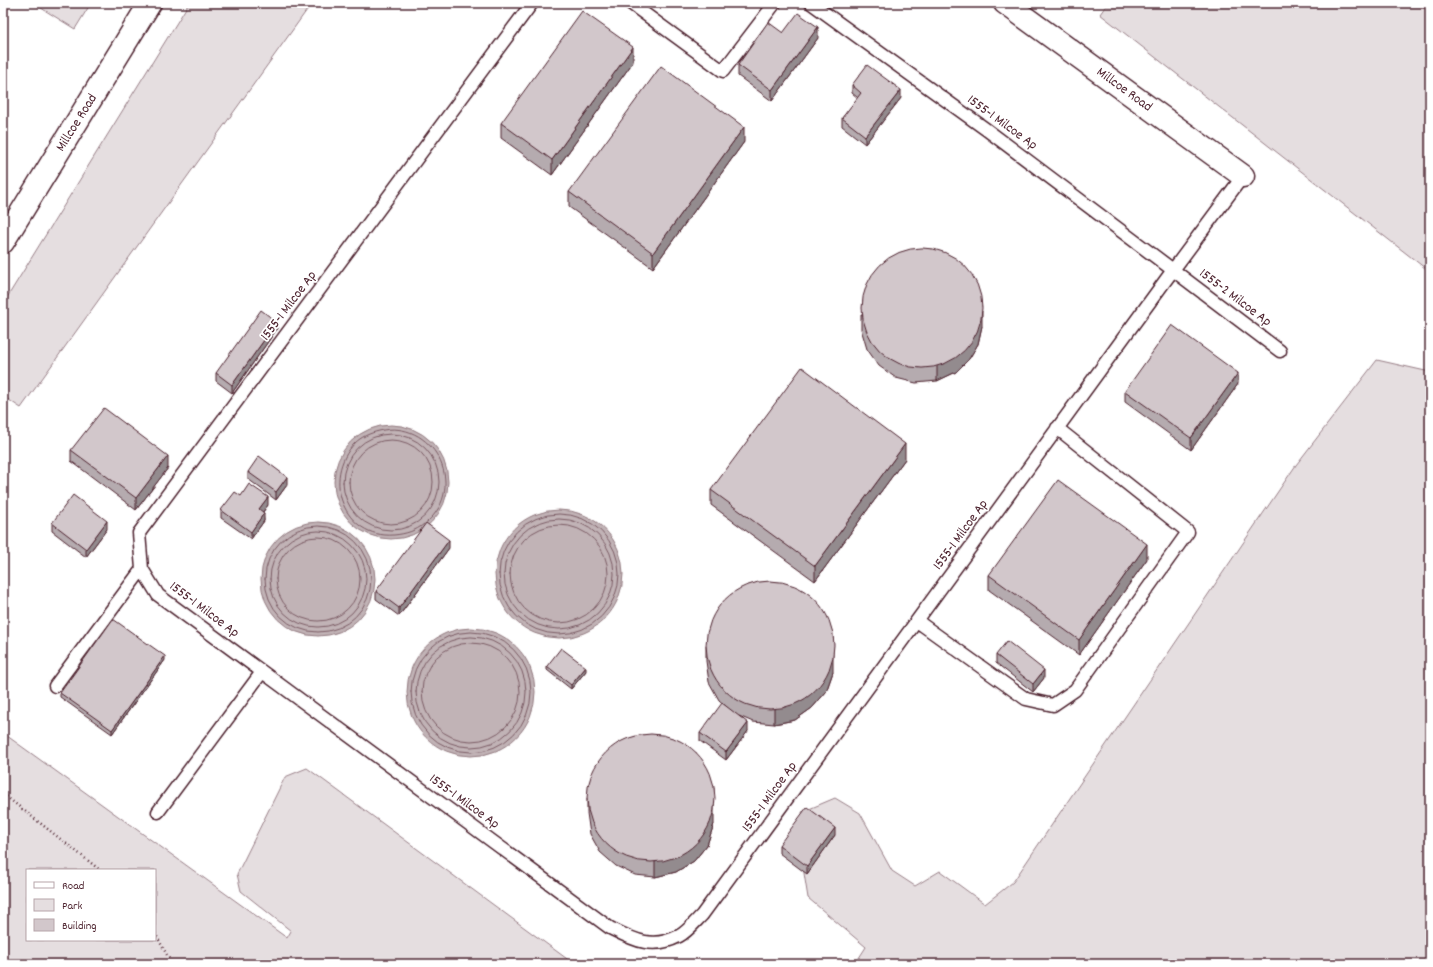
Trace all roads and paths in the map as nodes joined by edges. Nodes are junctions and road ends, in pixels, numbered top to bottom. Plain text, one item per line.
1 (150, 3) edge
2 (532, 3) edge
3 (630, 3) edge
4 (775, 3) edge
5 (811, 3) edge
6 (1005, 3) edge
7 (1243, 176) joint
8 (3, 242) edge
9 (1173, 270) junction
10 (1280, 351) dead end
11 (1057, 428) junction
12 (142, 569) junction
13 (917, 621) junction
14 (262, 672) junction
15 (55, 686) dead end
16 (3, 794) edge
17 (158, 812) dead end
18 (99, 869) edge
19 (156, 935) edge
20 (172, 964) edge

1 - 8 street, Millcoe Road
2 - 12 lane, 1555-1 Milcoe Ap
3 - 4 lane
5 - 9 lane, 1555-1 Milcoe Ap
6 - 7 street, Millcoe Road
7 - 9 lane, 1555-1 Milcoe Ap
9 - 10 lane, 1555-2 Milcoe Ap
9 - 11 lane, 1555-1 Milcoe Ap
11 - 13 lane, 1555-1 Milcoe Ap
11 - 13 lane
12 - 14 lane, 1555-1 Milcoe Ap
12 - 15 lane
13 - 14 lane, 1555-1 Milcoe Ap
14 - 17 lane
16 - 18 path
19 - 20 path

